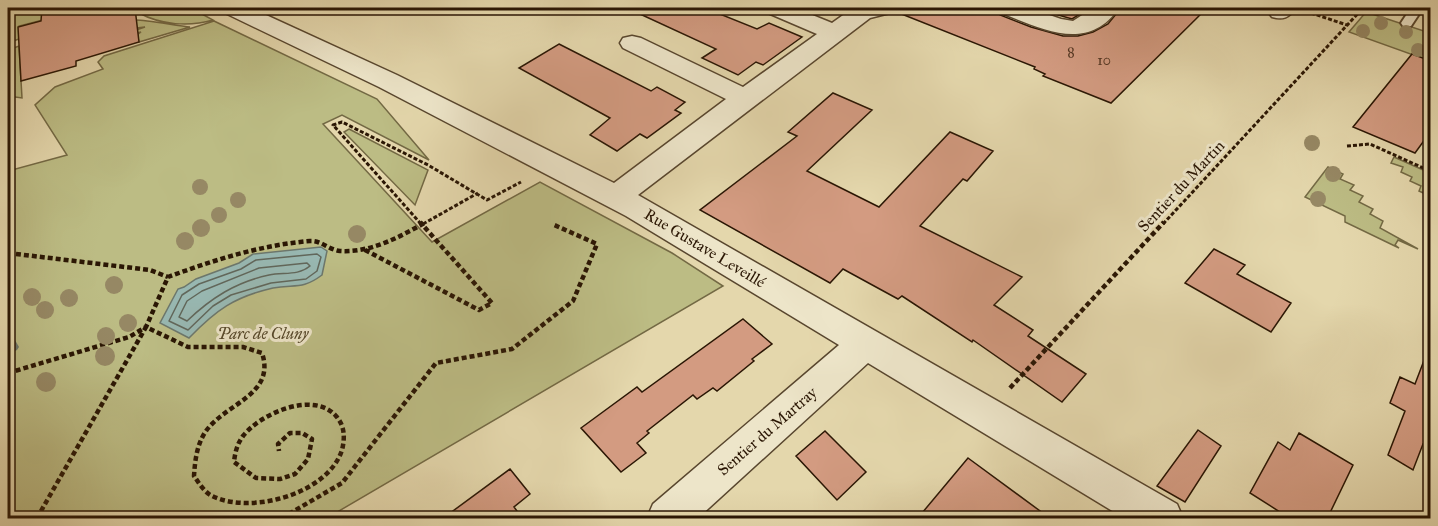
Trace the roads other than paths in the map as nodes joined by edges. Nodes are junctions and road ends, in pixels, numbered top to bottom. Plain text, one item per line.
1 (233, 8) edge
2 (776, 8) edge
3 (1009, 8) edge
4 (1107, 8) edge
5 (1417, 8) edge
6 (868, 9) edge
7 (1407, 23) dead end
8 (834, 32) junction
9 (632, 43) dead end
10 (745, 98) junction
11 (617, 197) junction
12 (864, 342) junction
13 (668, 519) edge
14 (1162, 519) edge

1 - 11 street, Rue Gustave Leveillé
2 - 8 street
3 - 4 street
5 - 7 lane
6 - 8 street
8 - 10 street
9 - 10 street
10 - 11 street
11 - 12 street, Rue Gustave Leveillé
12 - 13 street, Sentier du Martray
12 - 14 street, Rue Gustave Leveillé

